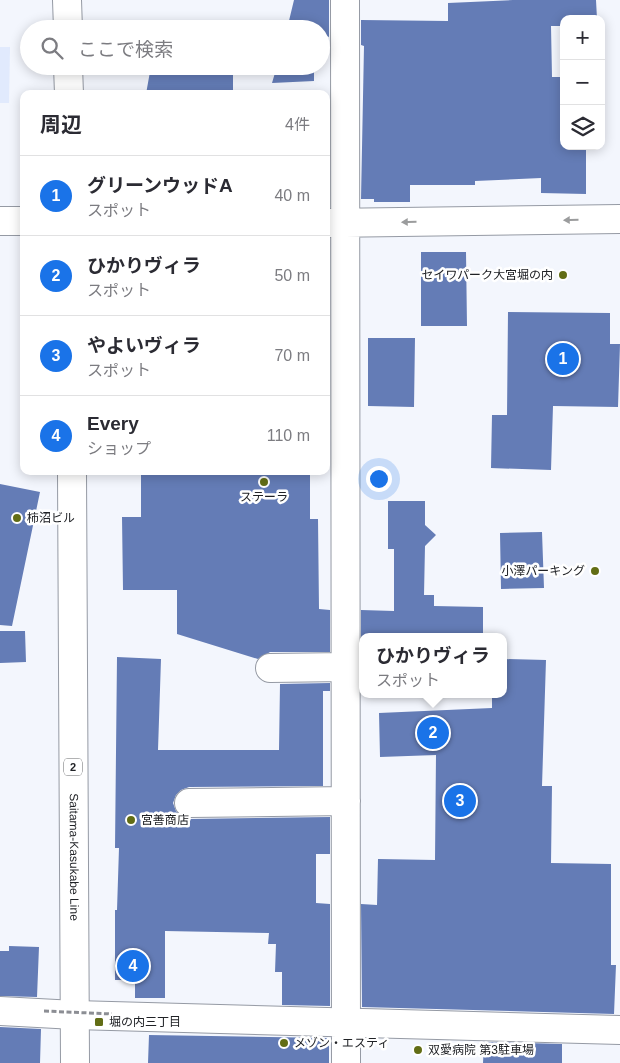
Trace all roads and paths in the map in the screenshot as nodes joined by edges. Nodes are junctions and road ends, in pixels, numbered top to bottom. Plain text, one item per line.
1 (67, 0) edge
2 (345, 0) edge
3 (68, 20) edge
4 (68, 75) edge
5 (69, 90) edge
6 (620, 219) edge
7 (0, 221) edge
8 (20, 221) edge
9 (335, 223) edge
10 (72, 475) edge
11 (345, 666) junction
12 (270, 668) dead end
13 (346, 801) junction
14 (189, 803) dead end
15 (0, 1011) edge
16 (44, 1011) dead end
17 (112, 1014) dead end
18 (75, 1015) junction
19 (346, 1023) junction
20 (620, 1030) edge
21 (75, 1063) edge
22 (346, 1063) edge

1 - 3 street
2 - 9 street
4 - 5 street
6 -> 9 street
7 - 8 street
9 - 11 street
10 - 18 street, Saitama-Kasukabe Line / 2
11 - 12 street
11 - 13 street
13 - 14 street
13 - 19 street
15 - 18 street
16 - 17 path, bridge
18 - 19 street
18 - 21 street, Saitama-Kasukabe Line / 2
19 - 20 street
19 - 22 street

